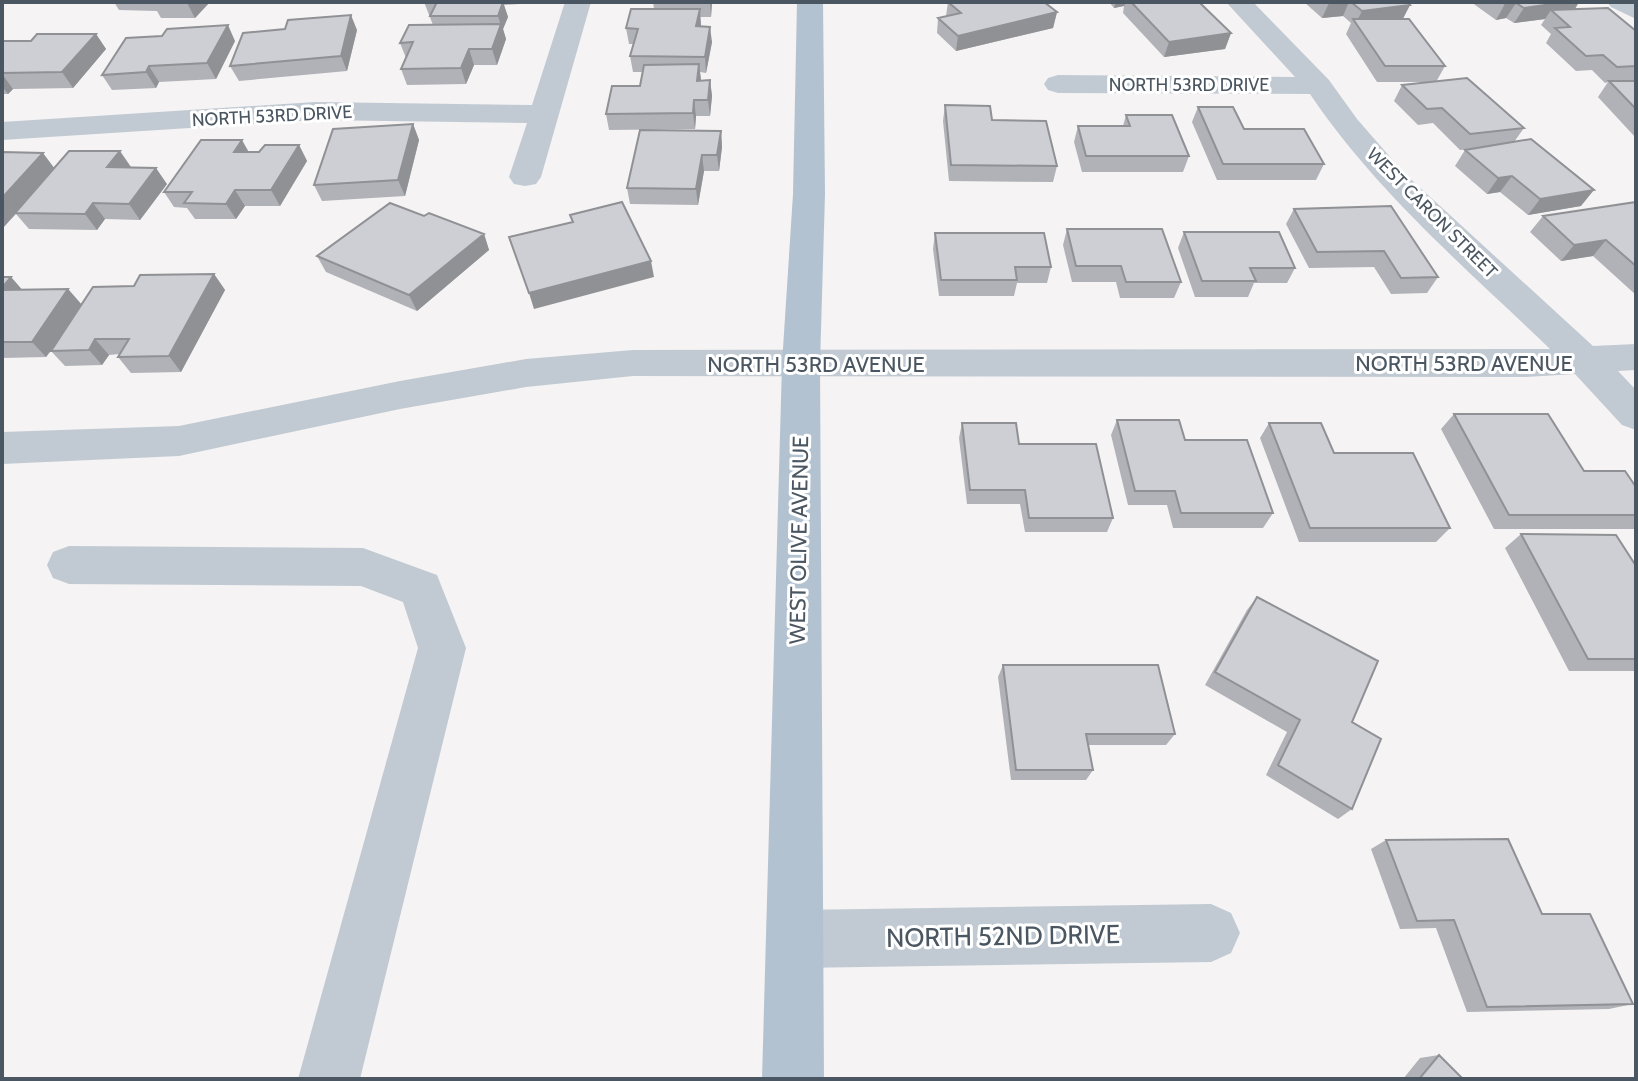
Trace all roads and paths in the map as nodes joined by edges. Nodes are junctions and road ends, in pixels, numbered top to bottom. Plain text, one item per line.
1 (578, 2) edge
2 (810, 2) edge
3 (1239, 2) edge
4 (1620, 2) edge
5 (1636, 11) edge
6 (1058, 84) dead end
7 (1319, 86) junction
8 (542, 114) junction
9 (2, 131) edge
10 (525, 177) dead end
11 (1636, 357) edge
12 (1586, 362) junction
13 (801, 364) junction
14 (1636, 415) edge
15 (2, 448) edge
16 (69, 565) dead end
17 (1211, 933) dead end
18 (795, 939) junction
19 (329, 1079) edge
20 (793, 1079) edge

1 - 8 street
2 - 13 main road, WEST OLIVE AVENUE
3 - 7 street, WEST CARON STREET
4 - 5 street
6 - 7 street, NORTH 53RD DRIVE
7 - 12 street, WEST CARON STREET
8 - 9 street, NORTH 53RD DRIVE
8 - 10 street
11 - 12 street, NORTH 53RD AVENUE
12 - 13 street, NORTH 53RD AVENUE
12 - 14 street, WEST CARON STREET
13 - 15 street, NORTH 53RD AVENUE
13 - 18 main road, WEST OLIVE AVENUE
16 - 19 street
17 - 18 street, NORTH 52ND DRIVE
18 - 20 main road, WEST OLIVE AVENUE

